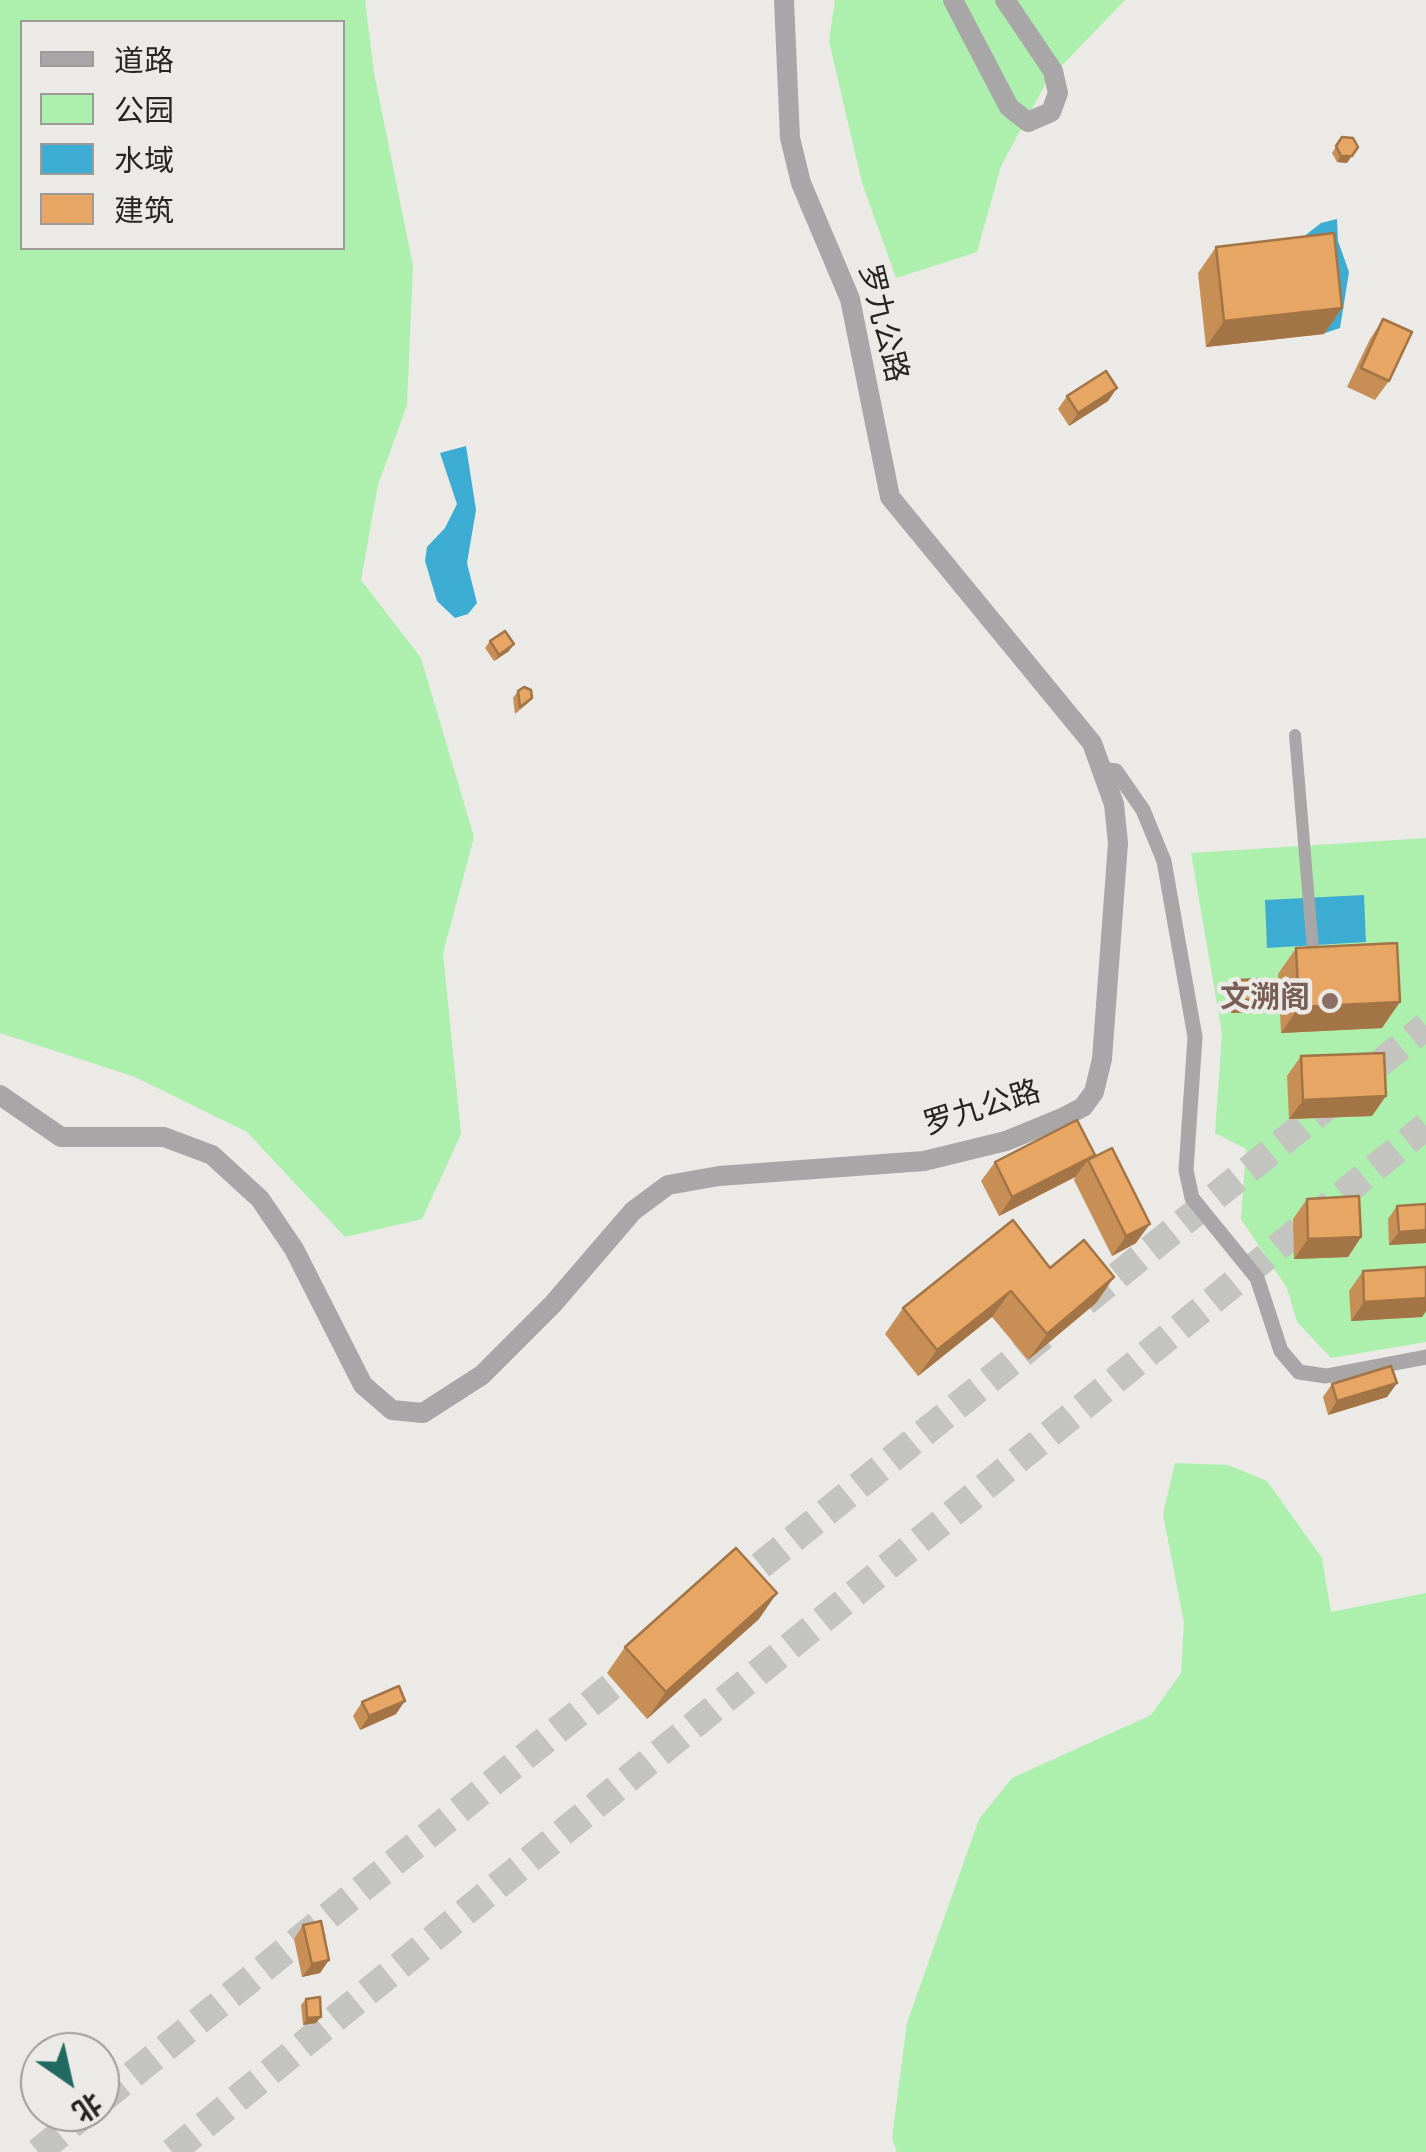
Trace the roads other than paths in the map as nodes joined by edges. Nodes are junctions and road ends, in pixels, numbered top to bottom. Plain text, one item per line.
1 (784, 0) edge
2 (953, 0) edge
3 (1006, 0) edge
4 (1295, 735) dead end
5 (1102, 768) junction
6 (1313, 957) edge
7 (0, 1095) edge
8 (1426, 1357) edge

1 - 5 street, 罗九公路
2 - 3 street
4 - 6 street
5 - 7 street, 罗九公路
5 - 8 street

